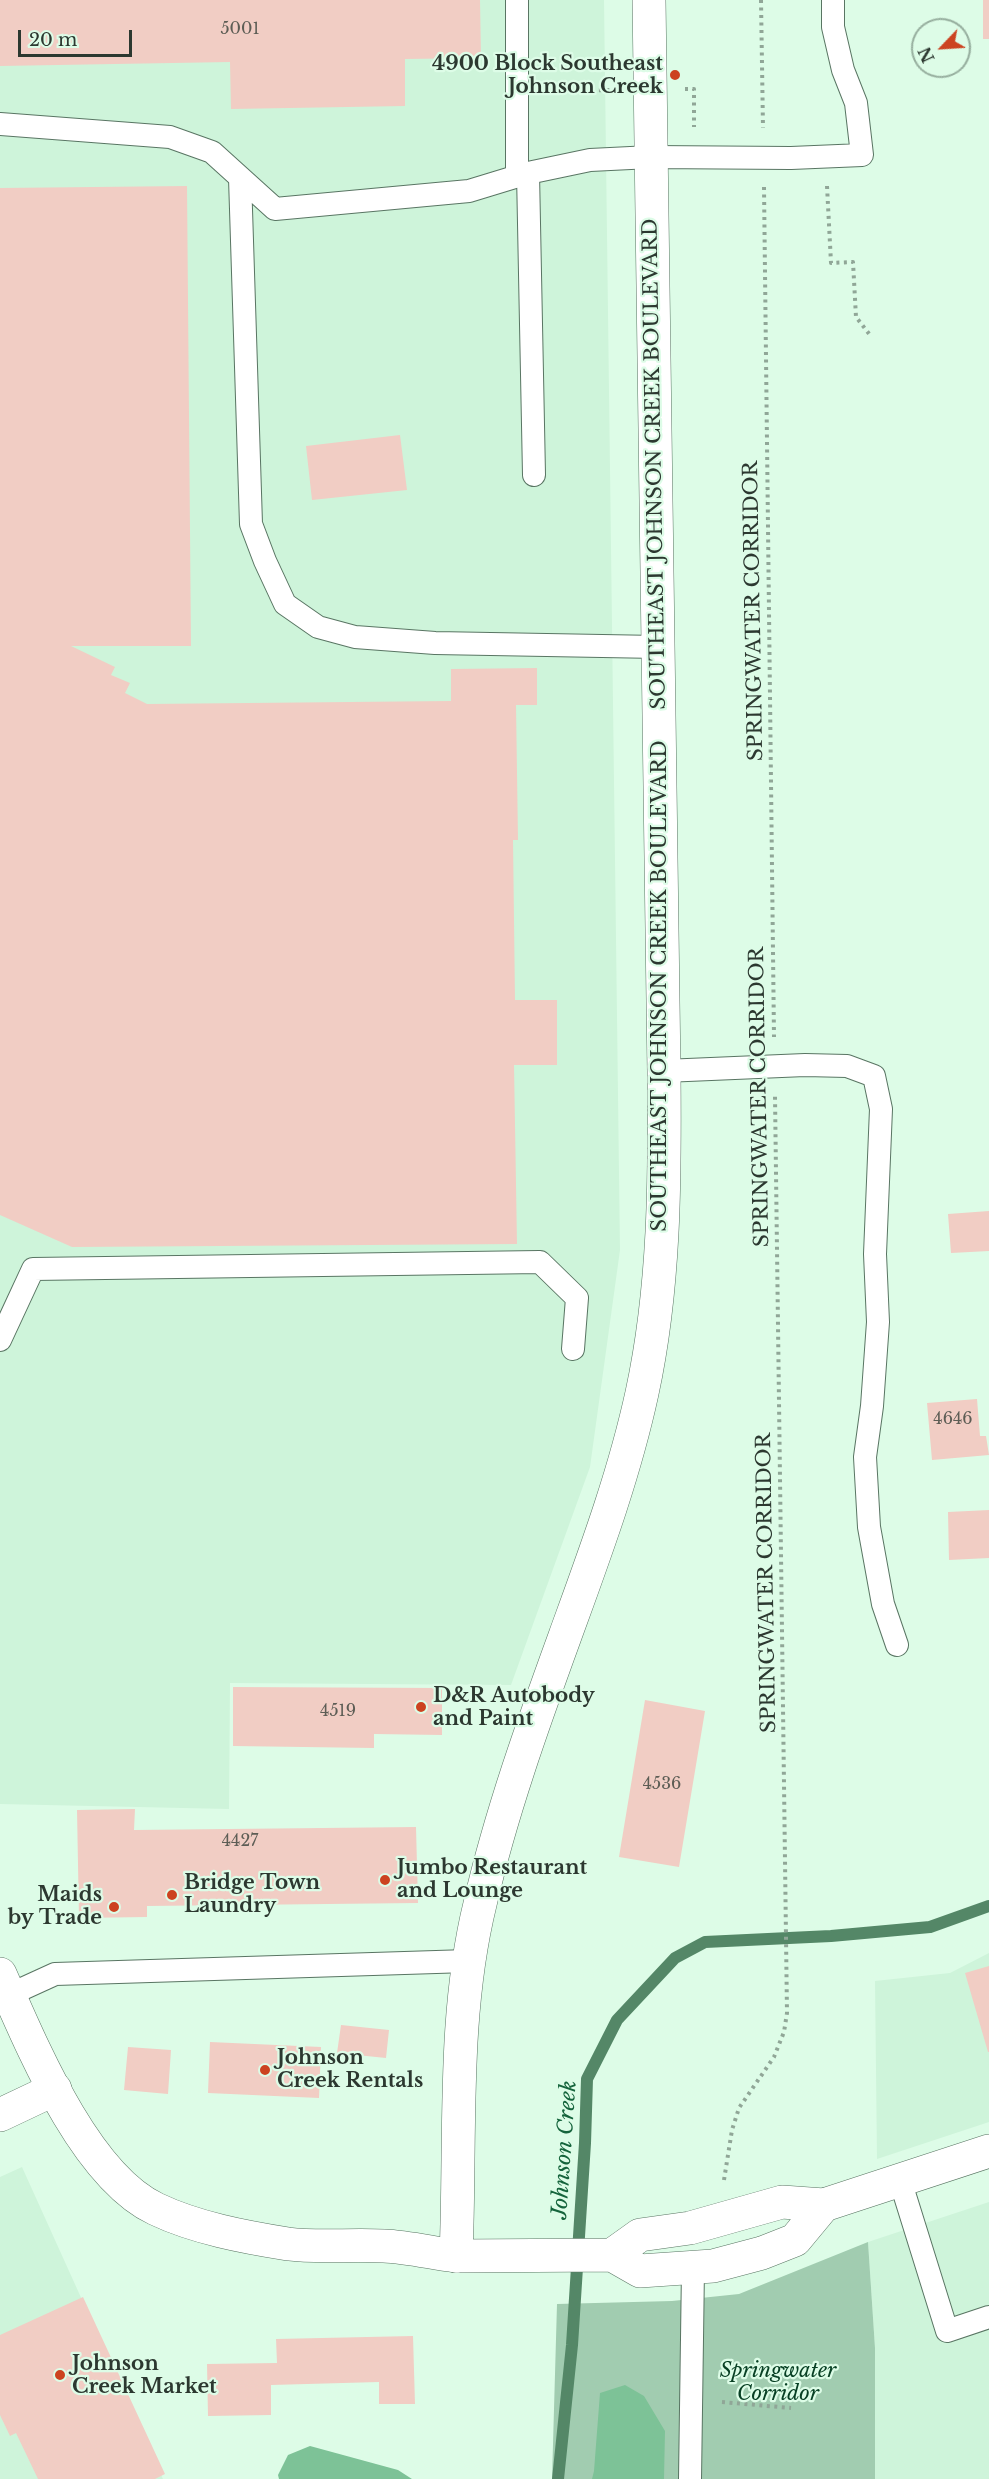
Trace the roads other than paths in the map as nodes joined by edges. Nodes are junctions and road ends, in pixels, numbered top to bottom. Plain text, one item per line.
1 (518, 0) edge
2 (648, 0) edge
3 (833, 0) edge
4 (0, 124) edge
5 (651, 157) junction
6 (522, 174) junction
7 (240, 178) junction
8 (534, 475) dead end
9 (658, 647) junction
10 (664, 1071) junction
11 (0, 1340) edge
12 (573, 1349) dead end
13 (897, 1645) dead end
14 (468, 1961) junction
15 (3, 1981) edge
16 (54, 2089) junction
17 (0, 2115) edge
18 (989, 2151) edge
19 (900, 2180) junction
20 (824, 2205) junction
21 (612, 2254) junction
22 (456, 2256) junction
23 (693, 2268) junction
24 (989, 2317) edge
25 (690, 2479) edge

1 - 6 lane
2 - 5 main road, SOUTHEAST JOHNSON CREEK BOULEVARD
3 - 5 lane
4 - 7 lane
5 - 6 lane
5 - 9 main road, SOUTHEAST JOHNSON CREEK BOULEVARD
6 - 7 lane
6 - 8 lane
7 - 9 lane
9 - 10 main road, SOUTHEAST JOHNSON CREEK BOULEVARD
10 - 13 lane
10 - 14 main road, SOUTHEAST JOHNSON CREEK BOULEVARD
11 - 12 lane
14 - 15 lane
14 - 22 main road, SOUTHEAST JOHNSON CREEK BOULEVARD
15 - 16 main road
16 - 17 main road
16 - 22 main road
18 - 19 main road
19 - 20 main road
19 - 24 lane
20 - 21 main road
20 - 23 main road
21 - 22 main road
21 - 23 main road
23 - 25 lane

